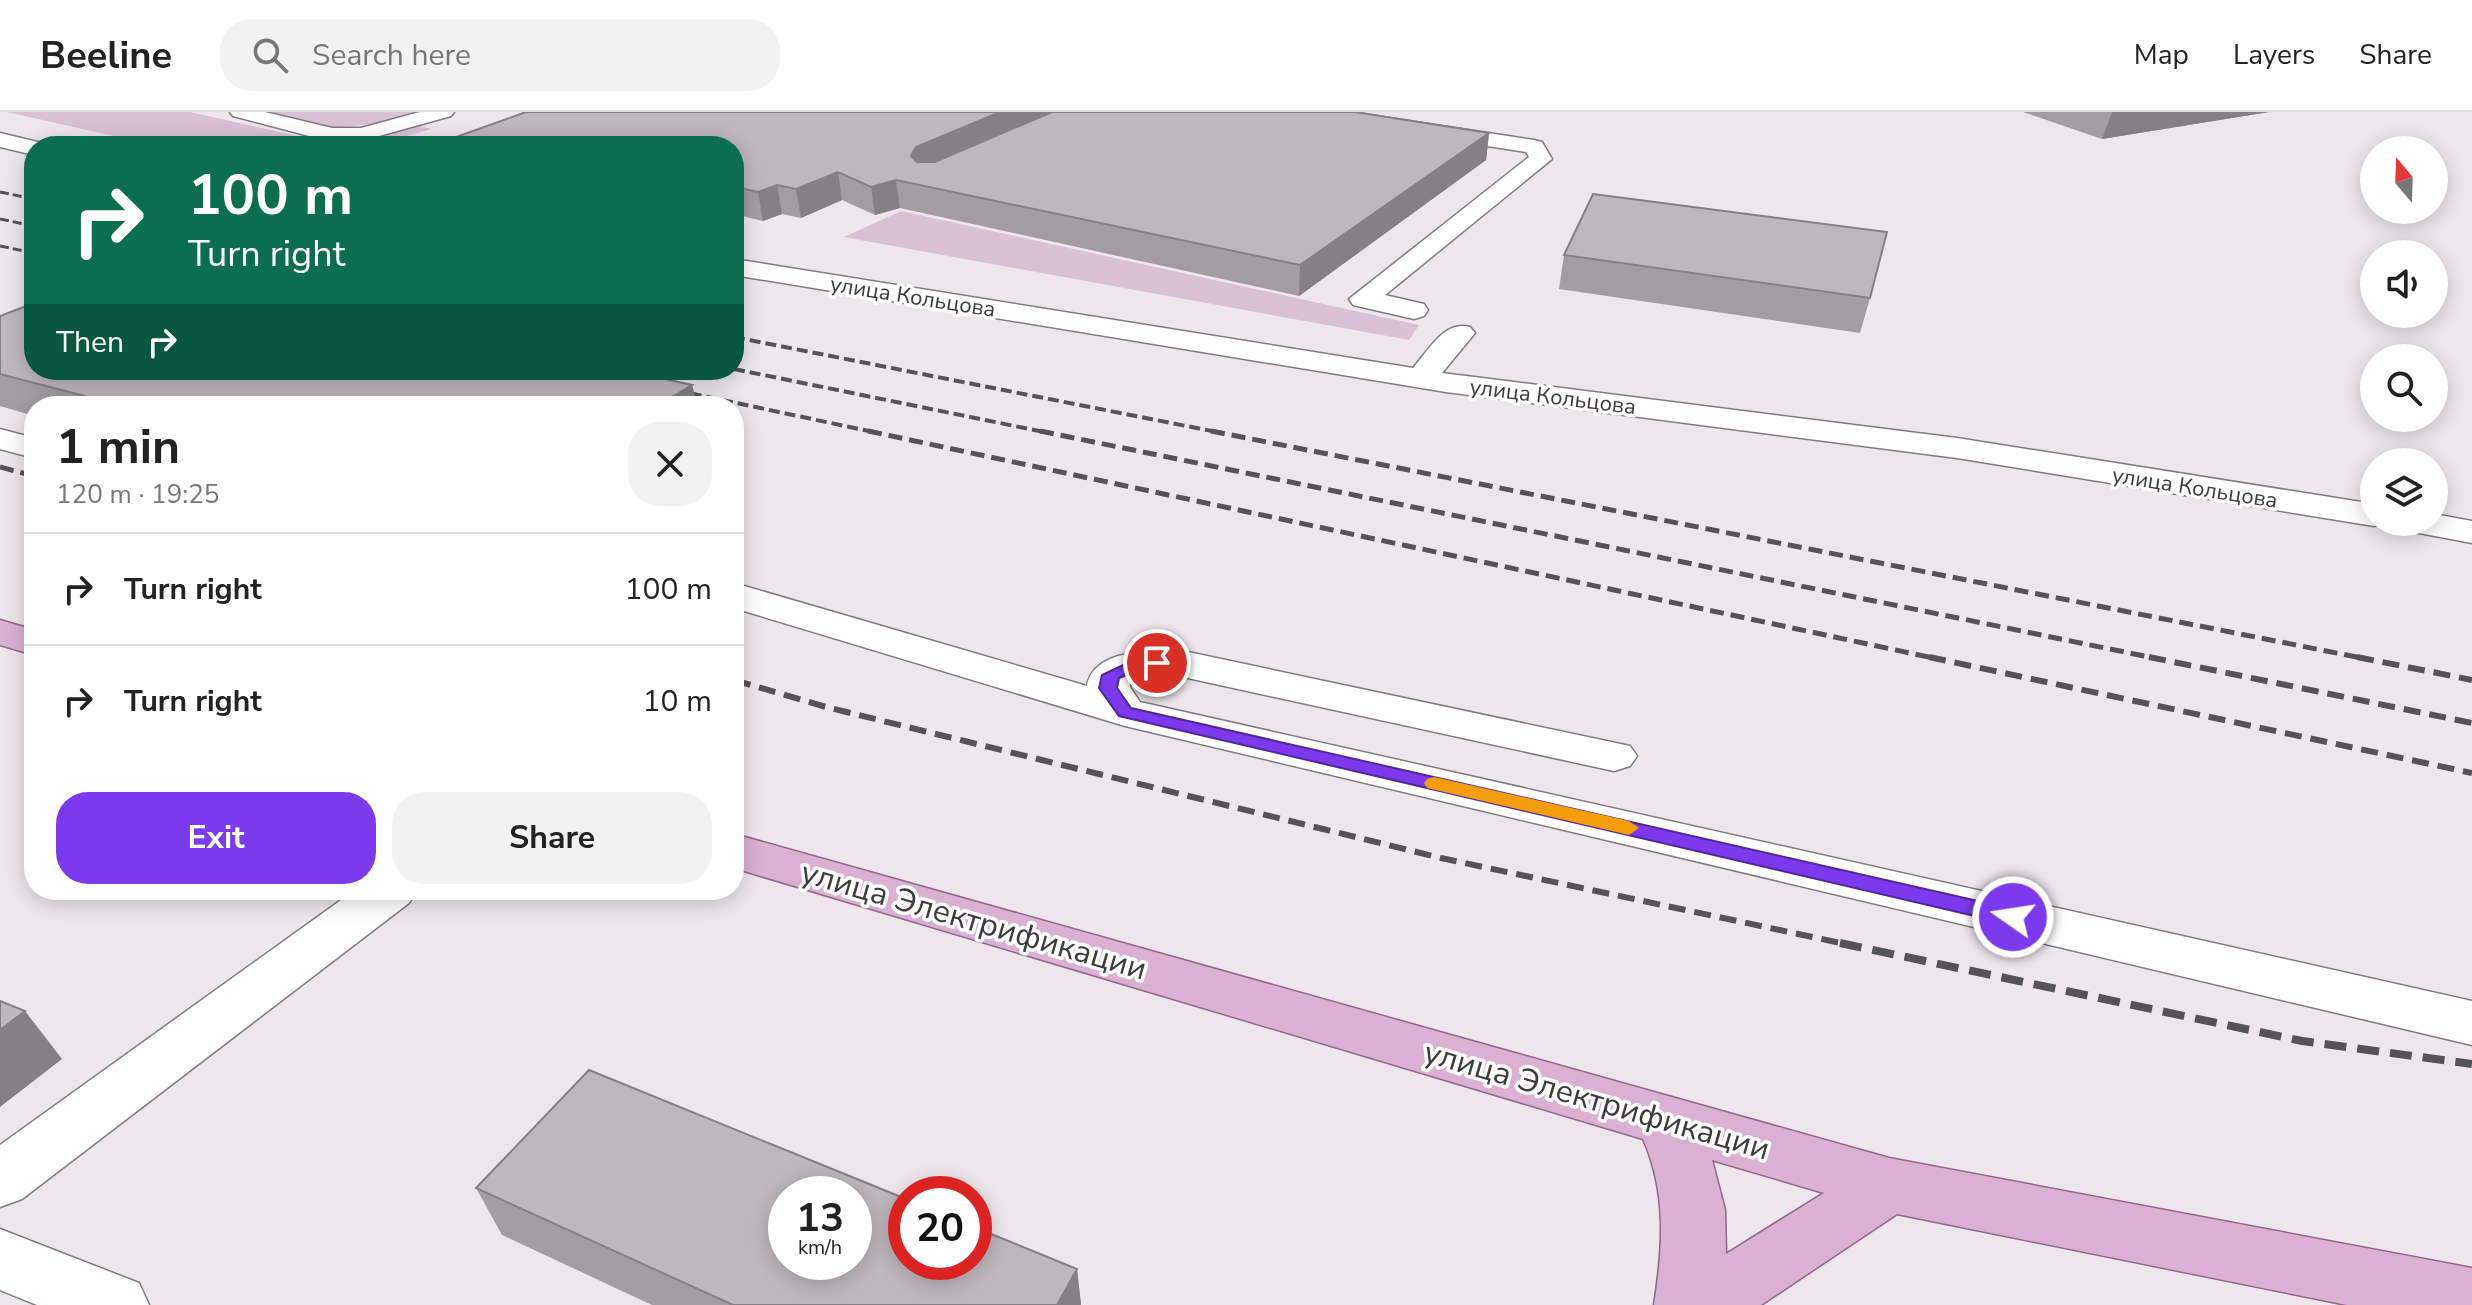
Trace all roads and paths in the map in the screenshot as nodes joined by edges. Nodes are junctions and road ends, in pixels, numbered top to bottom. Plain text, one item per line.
1 (240, 112) edge
2 (444, 112) edge
3 (1308, 112) edge
4 (0, 140) edge
5 (24, 146) edge
6 (744, 269) edge
7 (1414, 310) dead end
8 (1460, 333) dead end
9 (1421, 378) junction
10 (0, 439) edge
11 (24, 445) edge
12 (2360, 513) edge
13 (2448, 528) edge
14 (2472, 532) edge
15 (744, 598) edge
16 (1125, 712) junction
17 (1614, 756) dead end
18 (744, 854) edge
19 (378, 900) edge
20 (2472, 1023) edge
21 (1664, 1120) junction
22 (0, 1180) edge
23 (1889, 1185) junction
24 (0, 1259) edge
25 (2472, 1299) edge
26 (115, 1305) edge
27 (1688, 1305) edge
28 (1704, 1305) edge

1 - 2 street
3 - 7 street
4 - 5 street
6 - 9 street, улица Кольцова
8 - 9 street
9 - 12 street, улица Кольцова
10 - 11 street
13 - 14 street
15 - 16 street
16 - 17 street
16 - 20 street
18 - 21 main road, улица Электрификации
19 - 22 street
21 - 23 main road, улица Электрификации
21 - 27 main road
23 - 25 main road, улица Электрификации
23 - 28 main road
24 - 26 street

